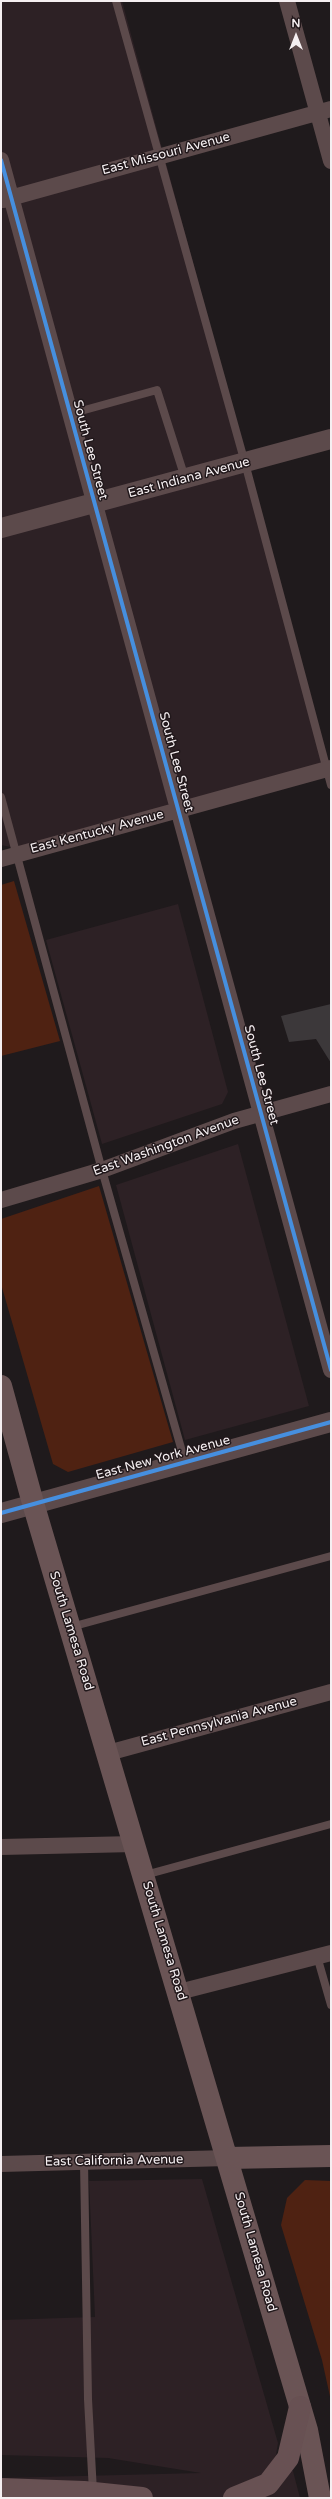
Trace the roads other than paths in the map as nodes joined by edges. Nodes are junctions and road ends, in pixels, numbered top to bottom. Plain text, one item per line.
1 (116, 1) edge
2 (287, 1) edge
3 (325, 111) edge
4 (160, 156) junction
5 (1, 160) edge
6 (331, 160) edge
7 (6, 199) edge
8 (70, 414) junction
9 (331, 439) edge
10 (244, 462) junction
11 (185, 479) junction
12 (94, 503) junction
13 (1, 528) edge
14 (329, 769) edge
15 (331, 785) edge
16 (1, 797) edge
17 (178, 810) junction
18 (8, 857) edge
19 (331, 1094) edge
20 (261, 1114) junction
21 (102, 1170) junction
22 (1, 1200) edge
23 (331, 1370) edge
24 (1, 1386) edge
25 (331, 1422) edge
26 (185, 1462) junction
27 (33, 1503) junction
28 (1, 1512) edge
29 (331, 1556) edge
30 (70, 1627) junction
31 (331, 1692) edge
32 (108, 1753) junction
33 (331, 1824) edge
34 (135, 1844) junction
35 (1, 1847) edge
36 (144, 1875) junction
37 (324, 1954) edge
38 (179, 1992) junction
39 (331, 2005) edge
40 (331, 2156) edge
41 (228, 2158) junction
42 (84, 2162) junction
43 (1, 2164) edge
44 (300, 2407) junction
45 (1, 2489) edge
46 (93, 2492) junction
47 (142, 2498) edge
48 (234, 2498) edge
49 (320, 2498) edge

1 - 4 lane
2 - 3 street
3 - 4 street, East Missouri Avenue
3 - 6 street
4 - 7 street, East Missouri Avenue
4 - 10 lane
5 - 7 street, South Lee Street
7 - 8 street, South Lee Street
8 - 11 lane
8 - 12 street, South Lee Street
9 - 10 street, East Indiana Avenue
10 - 11 street, East Indiana Avenue
10 - 14 lane
11 - 12 street, East Indiana Avenue
12 - 13 street, East Indiana Avenue
12 - 17 street, South Lee Street
14 - 15 lane
14 - 17 street, East Kentucky Avenue
16 - 18 lane
17 - 18 street, East Kentucky Avenue
17 - 20 street, South Lee Street
18 - 21 lane
19 - 20 street, East Washington Avenue
20 - 21 street, East Washington Avenue
20 - 23 street, South Lee Street
21 - 22 street, East Washington Avenue
21 - 26 lane
24 - 27 main road, South Lamesa Road
25 - 26 street, East New York Avenue
26 - 27 street, East New York Avenue
27 - 28 street, East New York Avenue
27 - 30 main road, South Lamesa Road
29 - 30 lane
30 - 32 main road, South Lamesa Road
31 - 32 street, East Pennsylvania Avenue
32 - 34 main road, South Lamesa Road
33 - 36 lane
34 - 35 street
34 - 36 main road, South Lamesa Road
36 - 38 main road, South Lamesa Road
37 - 38 street
37 - 39 lane
38 - 41 main road, South Lamesa Road
40 - 41 main road
41 - 42 street, East California Avenue
41 - 44 main road, South Lamesa Road
42 - 43 street, East California Avenue
42 - 46 lane
44 - 48 main road
44 - 49 main road, South Lamesa Road
45 - 46 main road
46 - 47 main road

